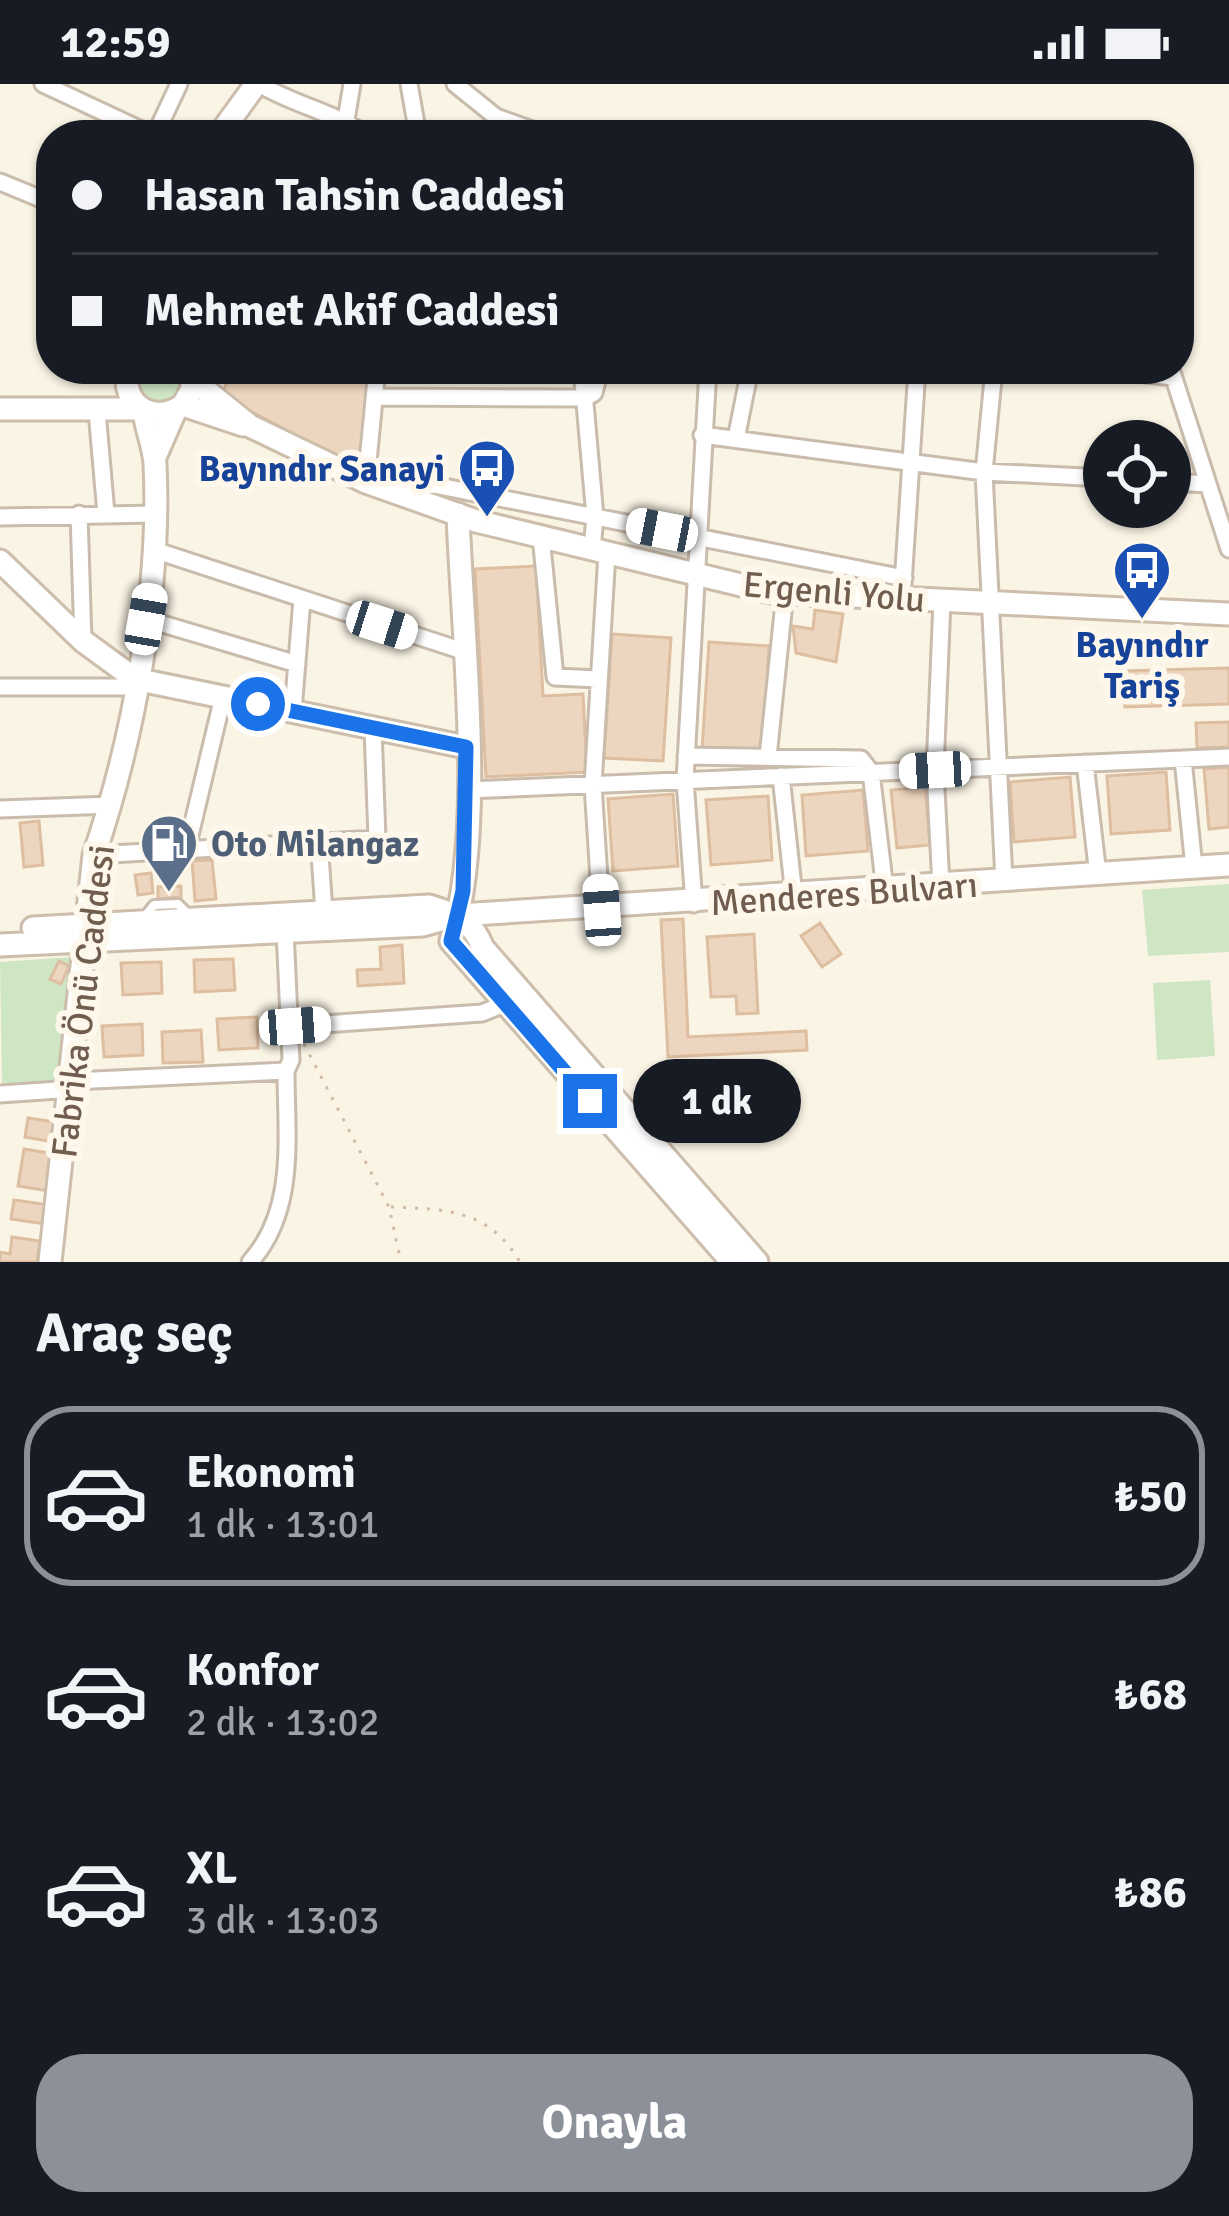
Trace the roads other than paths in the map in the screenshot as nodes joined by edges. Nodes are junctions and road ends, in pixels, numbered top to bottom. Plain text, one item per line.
1 (43, 84) edge
2 (179, 84) edge
3 (258, 84) edge
4 (352, 84) edge
5 (410, 84) edge
6 (455, 84) edge
7 (121, 120) edge
8 (161, 120) edge
9 (230, 120) edge
10 (346, 120) joint
11 (416, 120) edge
12 (504, 120) edge
13 (0, 182) edge
14 (36, 197) edge
15 (115, 384) edge
16 (129, 384) edge
17 (188, 384) edge
18 (202, 384) edge
19 (377, 384) edge
20 (584, 384) edge
21 (597, 384) edge
22 (707, 384) edge
23 (747, 384) edge
24 (916, 384) edge
25 (993, 384) edge
26 (1176, 384) edge
27 (377, 397) junction
28 (586, 398) junction
29 (59, 407) junction
30 (179, 408) junction
31 (0, 410) edge
32 (141, 410) junction
33 (97, 411) junction
34 (250, 426) junction
35 (703, 435) junction
36 (736, 439) junction
37 (155, 457) junction
38 (911, 462) junction
39 (984, 472) junction
40 (1083, 477) edge
41 (365, 482) junction
42 (1191, 483) edge
43 (1208, 484) junction
44 (404, 495) junction
45 (79, 514) junction
46 (106, 514) junction
47 (155, 514) junction
48 (458, 514) junction
49 (0, 517) edge
50 (595, 517) junction
51 (541, 536) junction
52 (696, 536) junction
53 (1229, 549) edge
54 (154, 550) junction
55 (599, 551) junction
56 (0, 561) edge
57 (693, 574) junction
58 (903, 588) junction
59 (785, 593) junction
60 (302, 598) junction
61 (942, 601) junction
62 (991, 603) junction
63 (1229, 614) edge
64 (146, 619) junction
65 (83, 640) junction
66 (463, 651) junction
67 (297, 664) junction
68 (599, 679) junction
69 (135, 683) junction
70 (0, 686) edge
71 (223, 697) junction
72 (293, 712) junction
73 (373, 728) junction
74 (466, 747) junction
75 (686, 756) junction
76 (769, 757) junction
77 (1229, 757) edge
78 (1183, 759) junction
79 (1085, 763) junction
80 (994, 767) junction
81 (935, 770) junction
82 (871, 772) junction
83 (781, 776) junction
84 (685, 781) junction
85 (593, 784) junction
86 (467, 790) junction
87 (112, 805) junction
88 (0, 809) edge
89 (319, 840) junction
90 (186, 852) junction
91 (94, 855) junction
92 (1229, 865) edge
93 (1194, 868) junction
94 (1098, 875) junction
95 (1004, 881) junction
96 (941, 886) junction
97 (884, 890) junction
98 (794, 896) junction
99 (694, 904) junction
100 (602, 910) junction
101 (324, 912) junction
102 (459, 915) junction
103 (0, 930) edge
104 (87, 932) junction
105 (285, 932) junction
106 (0, 945) edge
107 (504, 1004) junction
108 (295, 1026) road end
109 (286, 1071) junction
110 (73, 1085) junction
111 (0, 1094) edge
112 (50, 1262) edge
113 (250, 1262) edge
114 (732, 1262) edge
115 (758, 1262) edge

1 - 7 street
2 - 8 street
3 - 9 street
3 - 10 street
4 - 10 street
5 - 11 street
6 - 12 street
13 - 14 street
15 - 29 street
16 - 32 street, Fabrika Önü Caddesi
17 - 30 street, Fabrika Önü Caddesi
18 - 34 street, Ergenli Yolu
19 - 27 street
20 - 28 street
21 - 28 street
22 - 35 street
23 - 36 street
24 - 38 street
25 - 39 street
26 - 43 street
27 - 28 street
27 - 41 street
28 - 50 street
29 - 31 street
29 - 33 street
30 - 32 street
30 - 34 street
30 - 37 street, Fabrika Önü Caddesi
32 - 33 street
32 - 37 street, Fabrika Önü Caddesi
33 - 46 street
34 - 41 street, Ergenli Yolu
35 - 36 street
35 - 52 street
36 - 38 street
37 - 47 street, Fabrika Önü Caddesi
38 - 39 street
38 - 58 street
39 - 40 street
39 - 62 street
41 - 44 street, Ergenli Yolu
42 - 43 street
43 - 53 street
44 - 48 street, Ergenli Yolu
44 - 50 street
45 - 46 street
45 - 49 street
45 - 65 street
46 - 47 street
47 - 54 street, Fabrika Önü Caddesi
48 - 51 street, Ergenli Yolu
48 - 66 street
50 - 52 street
50 - 55 street
51 - 55 street, Ergenli Yolu
51 - 68 street
52 - 57 street
52 - 58 street
54 - 60 street
54 - 64 street, Fabrika Önü Caddesi
55 - 57 street, Ergenli Yolu
55 - 68 street
56 - 65 street
57 - 59 street, Ergenli Yolu
57 - 75 street
58 - 59 street, Ergenli Yolu
58 - 61 street, Ergenli Yolu
59 - 76 street
60 - 66 street
60 - 67 street
61 - 62 street, Ergenli Yolu
61 - 81 street
62 - 63 street, Ergenli Yolu
62 - 80 street
64 - 67 street
64 - 69 street, Fabrika Önü Caddesi
65 - 69 street
66 - 74 street
67 - 72 street
68 - 85 street
69 - 70 street
69 - 71 street
69 - 87 street, Fabrika Önü Caddesi
71 - 72 street
71 - 90 street
72 - 73 street
73 - 74 street
73 - 89 street
74 - 86 street
75 - 76 street
75 - 84 street
76 - 82 street
77 - 78 street
78 - 79 street
78 - 93 street
79 - 80 street
79 - 94 street
80 - 81 street
80 - 95 street
81 - 82 street
81 - 96 street
82 - 83 street
82 - 97 street
83 - 84 street
83 - 98 street
84 - 85 street
84 - 99 street
85 - 86 street
85 - 100 street
86 - 102 street
87 - 88 street
87 - 91 street, Fabrika Önü Caddesi
89 - 90 street
89 - 101 street
90 - 91 street
91 - 104 street, Fabrika Önü Caddesi
92 - 93 street, Menderes Bulvarı
93 - 94 street, Menderes Bulvarı
94 - 95 street, Menderes Bulvarı
95 - 96 street, Menderes Bulvarı
96 - 97 street, Menderes Bulvarı
97 - 98 street, Menderes Bulvarı
98 - 99 street, Menderes Bulvarı
99 - 100 street, Menderes Bulvarı
100 - 102 street, Menderes Bulvarı
101 - 102 street, Menderes Bulvarı
101 - 104 street, Menderes Bulvarı
102 - 105 street, Menderes Bulvarı
102 - 107 street
102 - 115 street
103 - 104 street, Menderes Bulvarı
104 - 105 street, Menderes Bulvarı
104 - 106 street, Menderes Bulvarı
104 - 110 street, Fabrika Önü Caddesi
105 - 109 street
107 - 108 street
107 - 114 street
109 - 110 street
109 - 113 street
110 - 111 street
110 - 112 street, Fabrika Önü Caddesi

